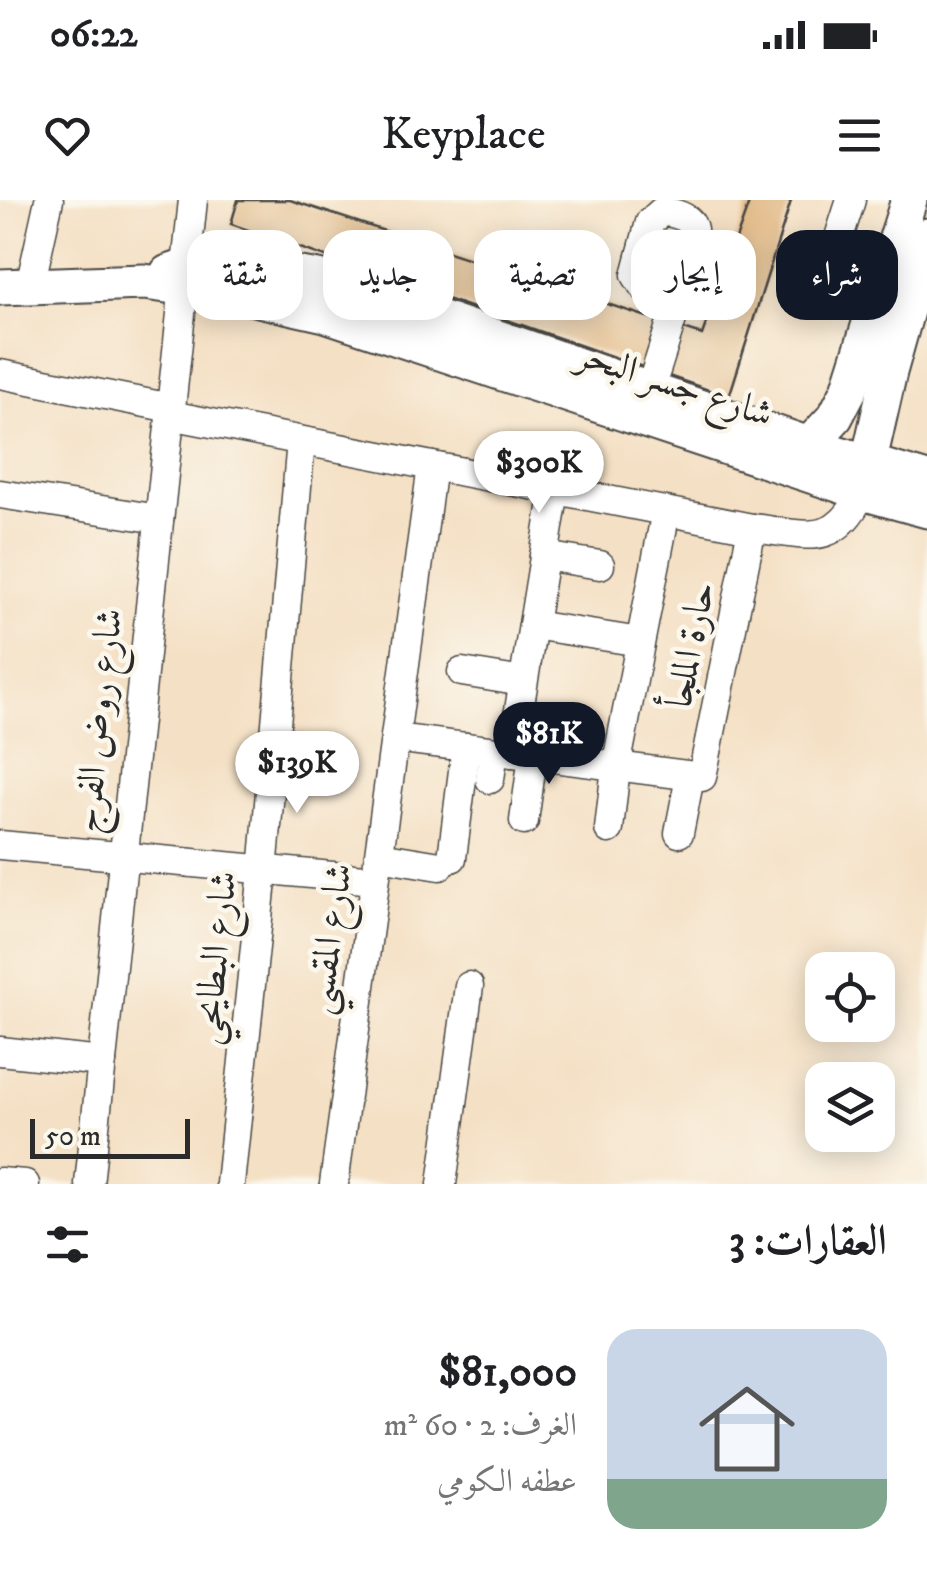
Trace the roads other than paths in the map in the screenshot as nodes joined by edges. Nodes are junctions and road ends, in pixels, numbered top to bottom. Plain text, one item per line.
1 (49, 200) edge
2 (193, 200) edge
3 (851, 200) edge
4 (910, 200) edge
5 (841, 230) edge
6 (927, 236) edge
7 (185, 277) junction
8 (8, 290) edge
9 (670, 320) edge
10 (0, 374) edge
11 (650, 390) junction
12 (170, 412) junction
13 (835, 417) junction
14 (876, 428) junction
15 (302, 441) junction
16 (809, 444) junction
17 (432, 466) junction
18 (866, 478) junction
19 (927, 480) edge
20 (555, 490) junction
21 (0, 494) edge
22 (927, 510) edge
23 (666, 512) junction
24 (159, 519) junction
25 (752, 528) junction
26 (544, 556) junction
27 (600, 565) dead end
28 (533, 625) junction
29 (640, 642) junction
30 (462, 672) dead end
31 (524, 682) junction
32 (395, 738) junction
33 (501, 752) junction
34 (616, 768) junction
35 (696, 777) junction
36 (490, 779) dead end
37 (524, 821) dead end
38 (609, 829) dead end
39 (680, 833) dead end
40 (0, 846) edge
41 (122, 859) junction
42 (377, 868) junction
43 (263, 871) junction
44 (469, 986) dead end
45 (0, 1051) edge
46 (102, 1062) junction
47 (0, 1182) edge
48 (25, 1184) edge
49 (89, 1184) edge
50 (230, 1184) edge
51 (334, 1184) edge
52 (442, 1184) edge

1 - 8 street
2 - 7 street, شارع روض الفرج
3 - 5 street
4 - 13 main road
6 - 14 main road
7 - 8 main road, شارع جسر البحر
7 - 11 main road, شارع جسر البحر
7 - 12 street, شارع روض الفرج
7 - 18 main road, شارع جسر البحر
9 - 11 street
10 - 12 street
11 - 16 main road, شارع جسر البحر
12 - 15 street
12 - 24 street, شارع روض الفرج
13 - 14 main road
13 - 16 main road
14 - 18 main road
15 - 17 street
15 - 43 street, شارع البطايحي
16 - 18 main road, شارع جسر البحر
17 - 20 street
17 - 32 street, شارع المقسي
18 - 19 main road, شارع جسر البحر
18 - 22 main road, شارع جسر البحر
18 - 25 street
20 - 23 street
20 - 26 street
21 - 24 street
23 - 25 street
23 - 29 street
24 - 41 street, شارع روض الفرج
25 - 35 street, حارة الملجأ
26 - 27 street
26 - 28 street
28 - 29 street
28 - 31 street
29 - 34 street
30 - 31 street
31 - 33 street
32 - 33 street
32 - 42 street, شارع المقسي
33 - 34 street
33 - 36 street
33 - 37 street
33 - 42 street
34 - 35 street
34 - 38 street
35 - 39 street, حارة الملجأ
40 - 41 street
41 - 43 street
41 - 46 street, شارع روض الفرج
42 - 43 street
42 - 51 street, شارع المقسي
43 - 50 street, شارع البطايحي
44 - 52 street
45 - 46 street
46 - 49 street, شارع روض الفرج
47 - 48 street

